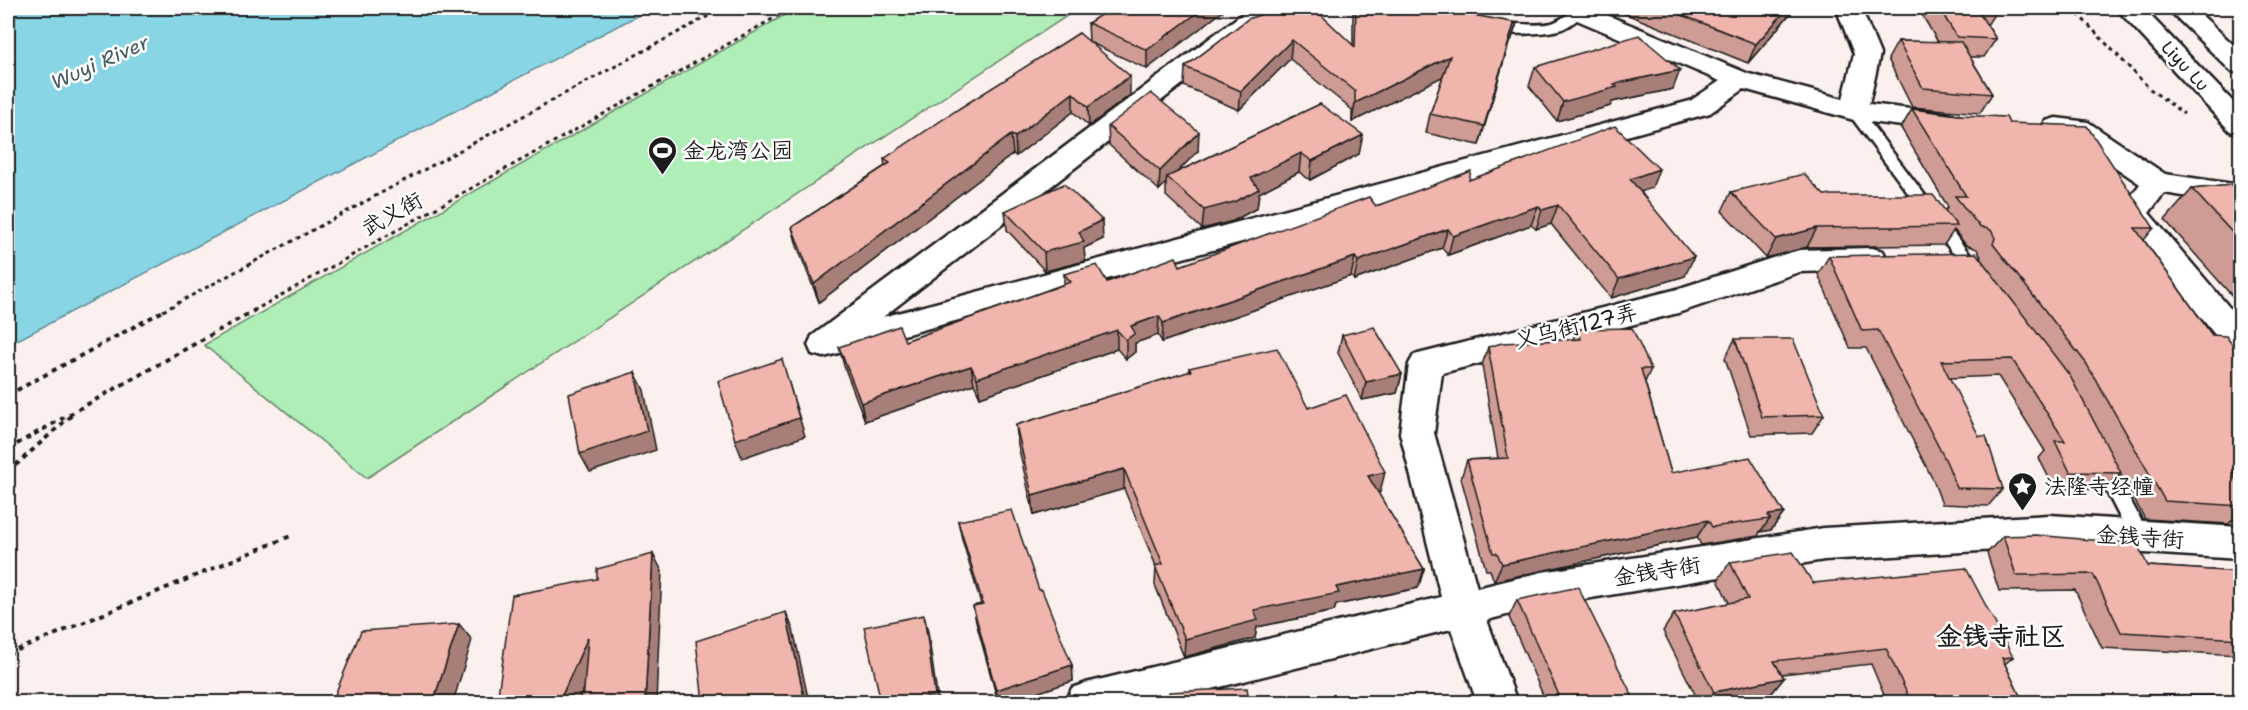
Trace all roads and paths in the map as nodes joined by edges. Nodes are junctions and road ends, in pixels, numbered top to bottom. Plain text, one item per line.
1 (723, 8) edge
2 (792, 8) edge
3 (1266, 8) edge
4 (1849, 8) edge
5 (2072, 8) edge
6 (2129, 8) edge
7 (2180, 8) edge
8 (1579, 10) edge
9 (1483, 25) edge
10 (2241, 65) edge
11 (1740, 80) junction
12 (1854, 111) junction
13 (2186, 116) dead end
14 (1979, 124) edge
15 (2241, 125) edge
16 (2034, 126) edge
17 (2157, 182) junction
18 (2241, 195) edge
19 (1964, 258) junction
20 (1985, 285) edge
21 (2241, 342) edge
22 (8, 395) edge
23 (82, 407) junction
24 (2093, 447) edge
25 (8, 449) edge
26 (8, 472) edge
27 (293, 535) dead end
28 (2140, 537) junction
29 (2241, 543) edge
30 (1464, 609) junction
31 (8, 654) edge
32 (1086, 702) edge
33 (1497, 702) edge

1 - 22 path
2 - 23 path, 武义街
3 - 11 street
4 - 12 street
5 - 13 path
6 - 15 street, Liyu Lu
7 - 10 street
8 - 9 lane
8 - 11 street
11 - 12 street
12 - 14 street
12 - 19 lane
16 - 17 street
17 - 18 street
17 - 21 street
19 - 20 lane
19 - 30 street, 义乌街127弄
23 - 25 path, 武义街
23 - 26 path
24 - 28 lane
27 - 31 path
28 - 29 street, 金钱寺街
28 - 30 street, 金钱寺街
30 - 32 street, 金钱寺街
30 - 33 street, 义乌街127弄

